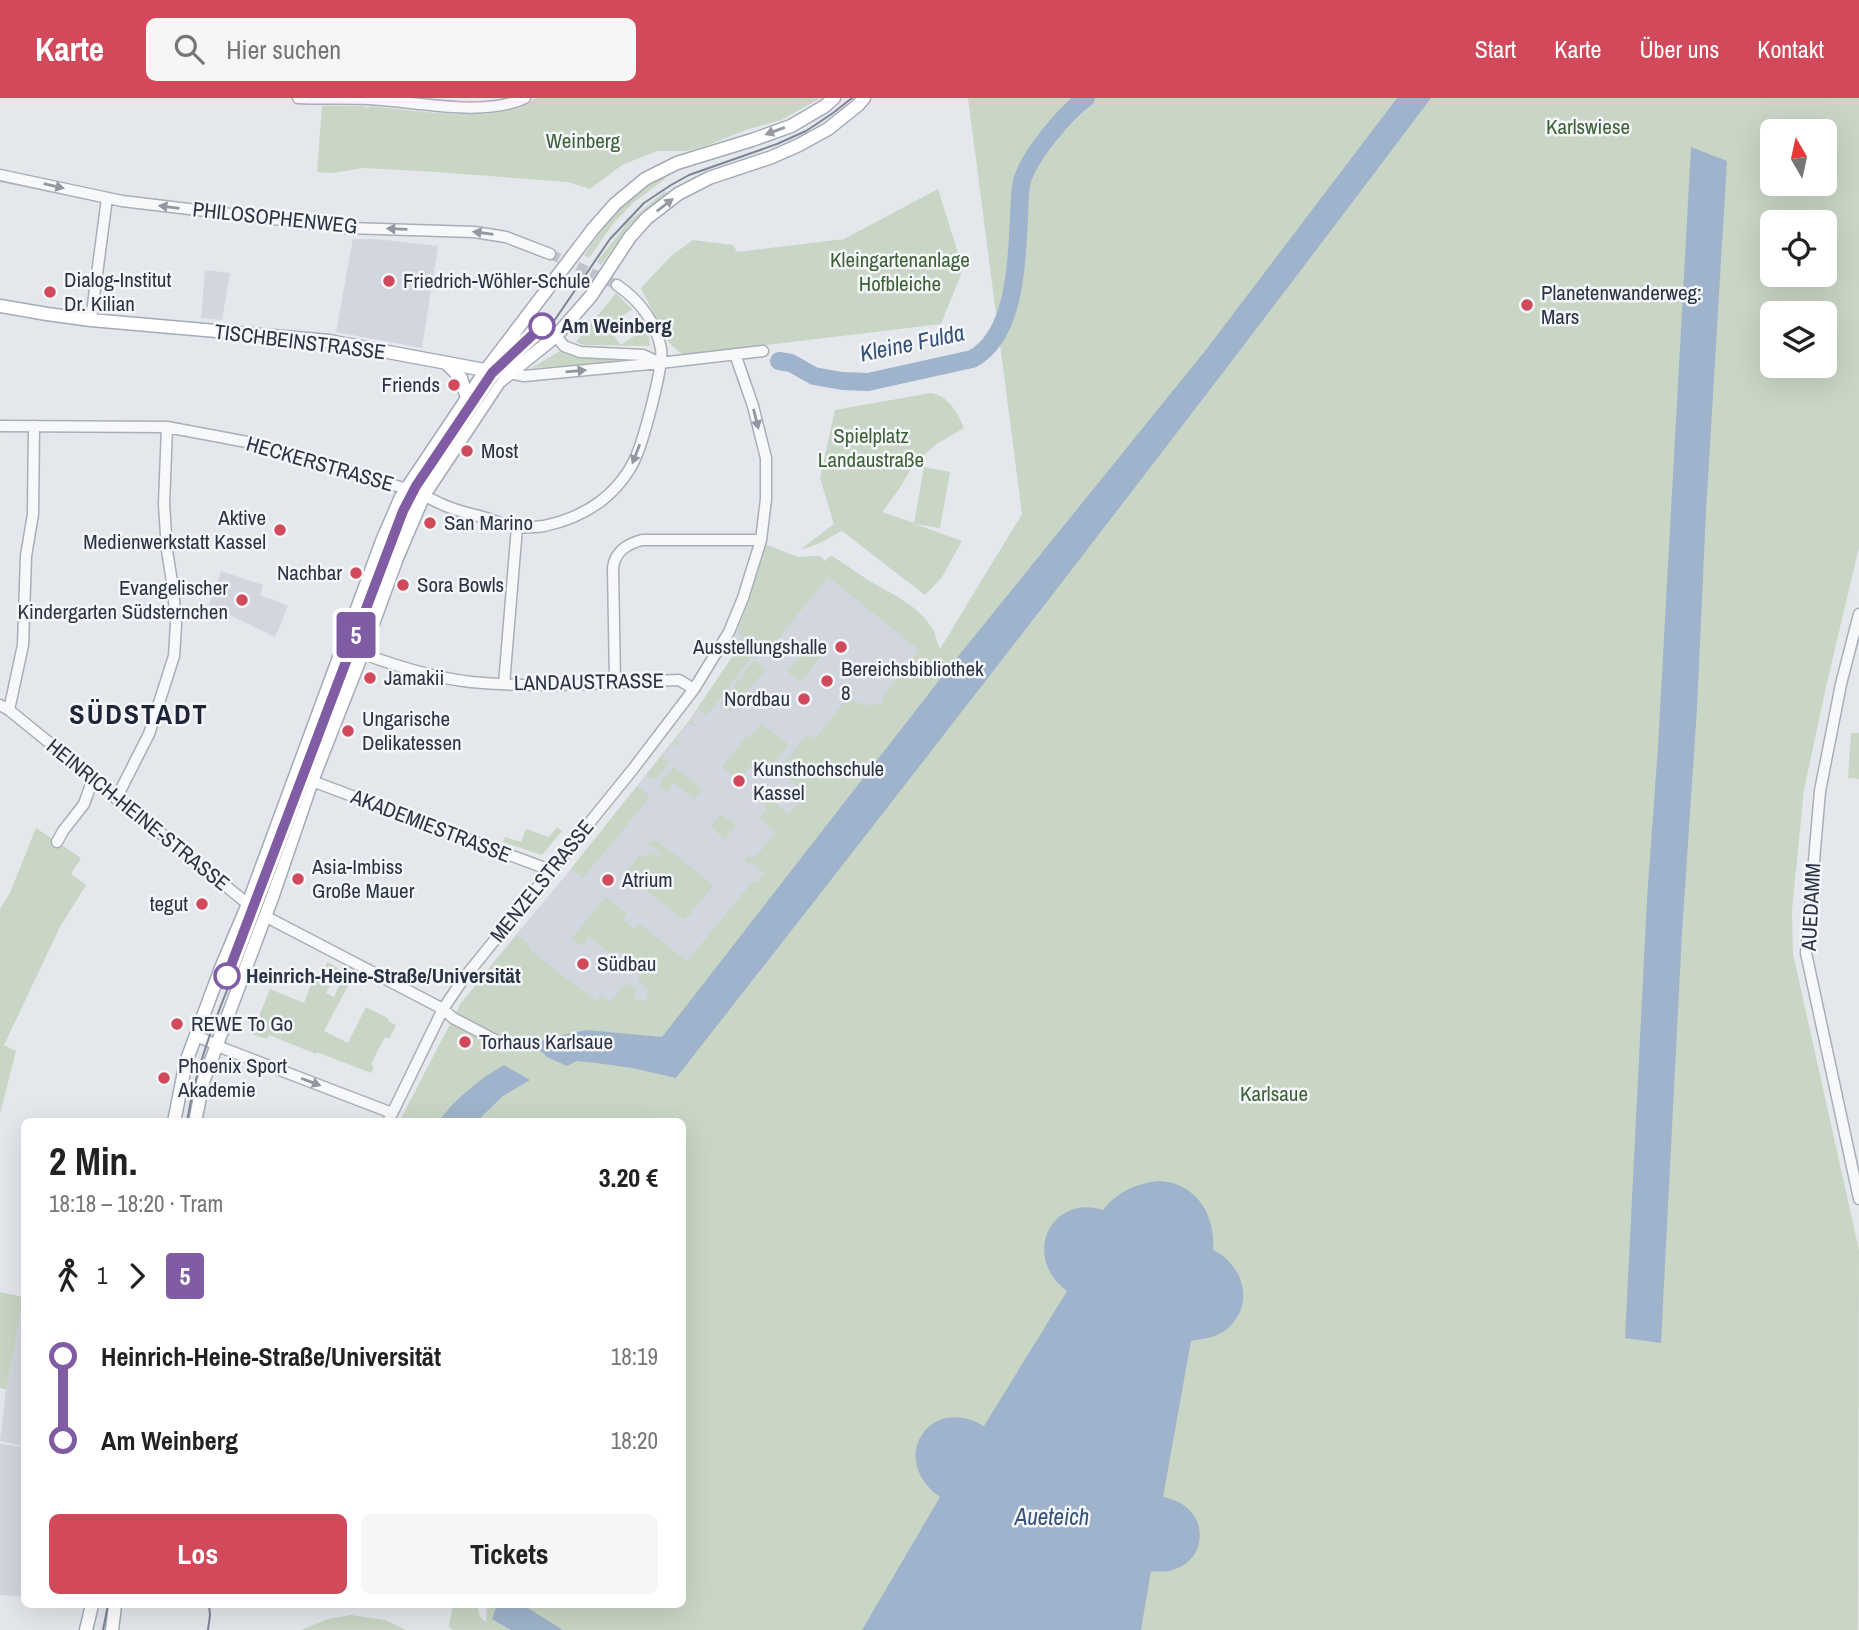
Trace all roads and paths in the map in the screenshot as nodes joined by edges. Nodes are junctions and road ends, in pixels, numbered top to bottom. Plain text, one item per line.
1 (298, 98) edge
2 (525, 98) edge
3 (835, 98) edge
4 (864, 98) edge
5 (316, 99) edge
6 (0, 175) edge
7 (107, 198) junction
8 (550, 254) tunnel mouth
9 (617, 285) tunnel mouth
10 (0, 306) edge
11 (91, 320) junction
12 (556, 336) junction
13 (763, 351) dead end
14 (735, 354) junction
15 (660, 363) junction
16 (447, 364) junction
17 (486, 370) junction
18 (508, 373) junction
19 (467, 398) junction
20 (0, 426) edge
21 (34, 426) junction
22 (167, 427) junction
23 (407, 489) junction
24 (424, 495) junction
25 (517, 527) junction
26 (761, 540) junction
27 (1859, 614) edge
28 (343, 646) junction
29 (362, 654) junction
30 (615, 682) junction
31 (504, 684) junction
32 (694, 689) junction
33 (4, 708) edge
34 (93, 779) junction
35 (312, 781) junction
36 (116, 799) junction
37 (57, 842) dead end
38 (550, 870) junction
39 (248, 904) junction
40 (265, 917) junction
41 (443, 1009) junction
42 (197, 1036) junction
43 (499, 1042) dead end
44 (216, 1045) junction
45 (390, 1117) edge
46 (175, 1118) edge
47 (196, 1118) edge
48 (1859, 1199) edge
49 (91, 1608) edge
50 (115, 1608) edge
51 (86, 1630) edge
52 (111, 1630) edge

1 - 5 street
2 - 5 street
3 -> 17 main road
12 -> 4 main road
6 -> 7 street, PHILOSOPHENWEG
8 -> 7 street, PHILOSOPHENWEG
7 - 11 street
9 - 15 street
10 - 11 main road, TISCHBEINSTRASSE
11 - 16 main road, TISCHBEINSTRASSE
12 - 15 street
12 - 18 main road
13 - 14 street
14 - 15 street
14 -> 26 street, LANDAUSTRASSE
18 -> 15 street
15 -> 25 street, HECKERSTRASSE
16 - 17 main road, TISCHBEINSTRASSE
16 - 19 main road
17 - 18 main road, TISCHBEINSTRASSE
17 - 19 main road
18 - 24 main road
19 - 23 main road
20 - 21 street, HECKERSTRASSE
21 - 22 street, HECKERSTRASSE
21 - 33 street
22 - 23 street, HECKERSTRASSE
22 - 36 street
23 - 24 street, HECKERSTRASSE
23 - 28 main road
24 - 25 street, HECKERSTRASSE
24 - 29 main road
25 - 31 street
26 - 30 street
26 - 32 street, LANDAUSTRASSE
27 - 48 street, AUEDAMM
28 - 29 street, LANDAUSTRASSE
28 - 39 main road
29 - 31 street, LANDAUSTRASSE
29 - 35 main road
30 - 31 street, LANDAUSTRASSE
30 - 32 street, LANDAUSTRASSE
32 - 38 street, MENZELSTRASSE
33 - 34 street, HEINRICH-HEINE-STRASSE
34 - 36 street, HEINRICH-HEINE-STRASSE
34 - 37 street
35 - 38 street, AKADEMIESTRASSE
35 - 40 main road
36 - 39 street, HEINRICH-HEINE-STRASSE
38 - 41 street, MENZELSTRASSE
39 - 40 street, HEINRICH-HEINE-STRASSE
39 - 42 main road
40 - 41 street, HEINRICH-HEINE-STRASSE
40 - 44 main road
41 - 43 street, HEINRICH-HEINE-STRASSE
41 - 45 street, MENZELSTRASSE
42 - 44 street
42 - 46 main road
44 -> 45 street
44 - 47 main road
49 - 51 main road
50 - 52 main road

